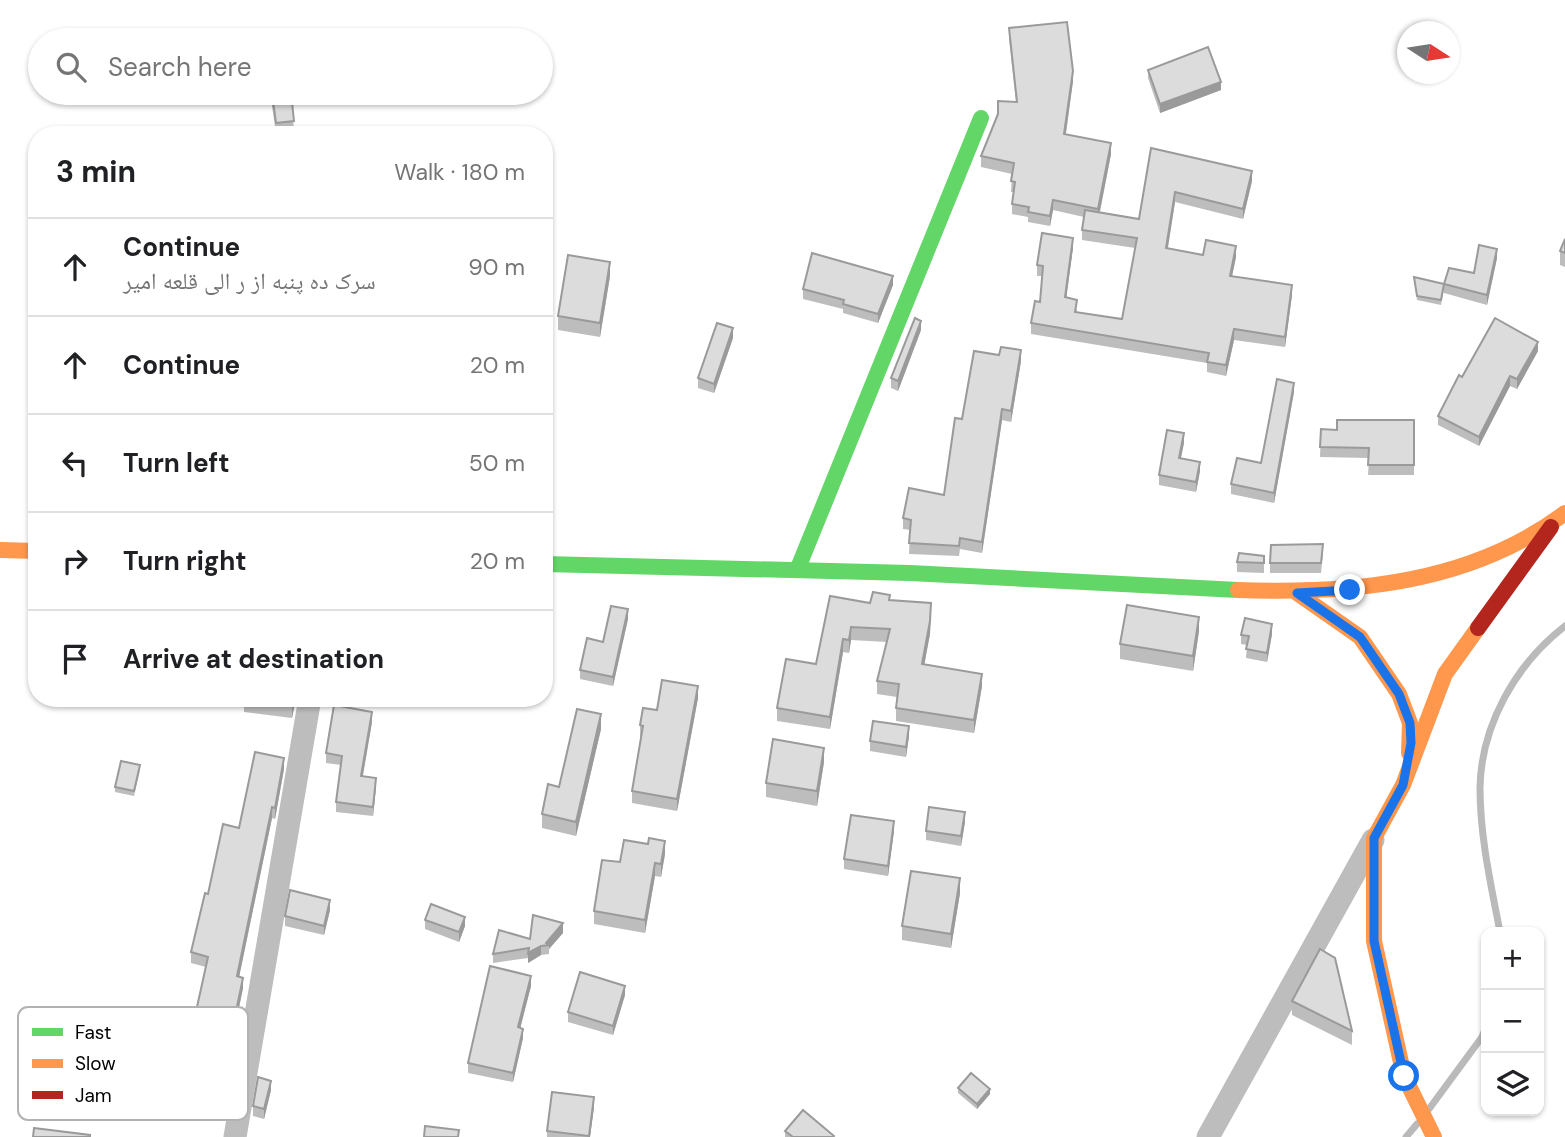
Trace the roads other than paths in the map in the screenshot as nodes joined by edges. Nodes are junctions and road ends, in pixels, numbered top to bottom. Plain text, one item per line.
1 (981, 118) dead end
2 (1561, 517) edge
3 (0, 550) edge
4 (28, 551) edge
5 (553, 564) edge
6 (797, 568) junction
7 (1297, 593) junction
8 (308, 707) edge
9 (1403, 785) junction
10 (1374, 838) junction
11 (248, 1061) edge
12 (1208, 1137) edge
13 (1434, 1137) edge

1 - 6 street
2 - 7 street
2 - 9 street
3 - 4 street
5 - 6 street
6 - 7 street
7 - 9 street
8 - 11 street
9 - 10 street
10 - 12 street
10 - 13 street

